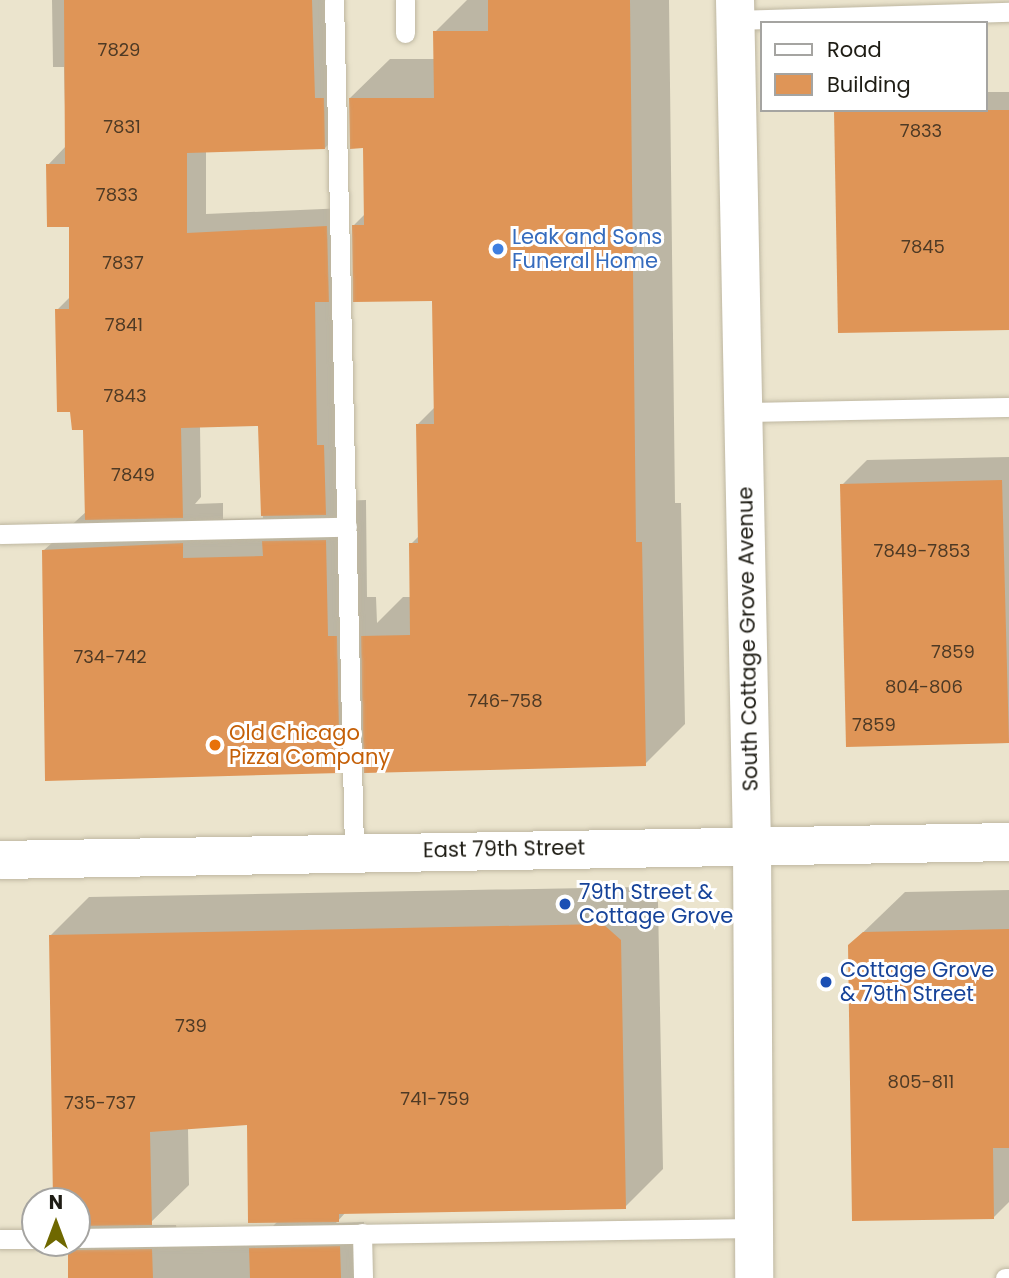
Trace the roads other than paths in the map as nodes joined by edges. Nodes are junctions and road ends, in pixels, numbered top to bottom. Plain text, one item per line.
1 (334, 0) edge
2 (405, 0) edge
3 (735, 10) edge
4 (1009, 12) edge
5 (405, 33) dead end
6 (1009, 407) edge
7 (744, 412) junction
8 (347, 527) junction
9 (0, 534) edge
10 (1009, 842) edge
11 (752, 844) junction
12 (354, 851) junction
13 (0, 860) edge
14 (754, 1228) junction
15 (362, 1233) junction
16 (21, 1238) edge
17 (91, 1238) edge
18 (0, 1239) edge
19 (363, 1278) edge
20 (754, 1278) edge

1 - 8 lane
2 - 5 lane
3 - 4 lane
3 - 7 main road, South Cottage Grove Avenue
6 - 7 lane
7 - 11 main road, South Cottage Grove Avenue
8 - 9 lane
8 - 12 lane
10 - 11 main road, East 79th Street
11 - 12 main road, East 79th Street
11 - 14 main road, South Cottage Grove Avenue
12 - 13 main road, East 79th Street
14 - 15 lane
14 - 20 main road, South Cottage Grove Avenue
15 - 17 lane
15 - 19 lane
16 - 18 lane

